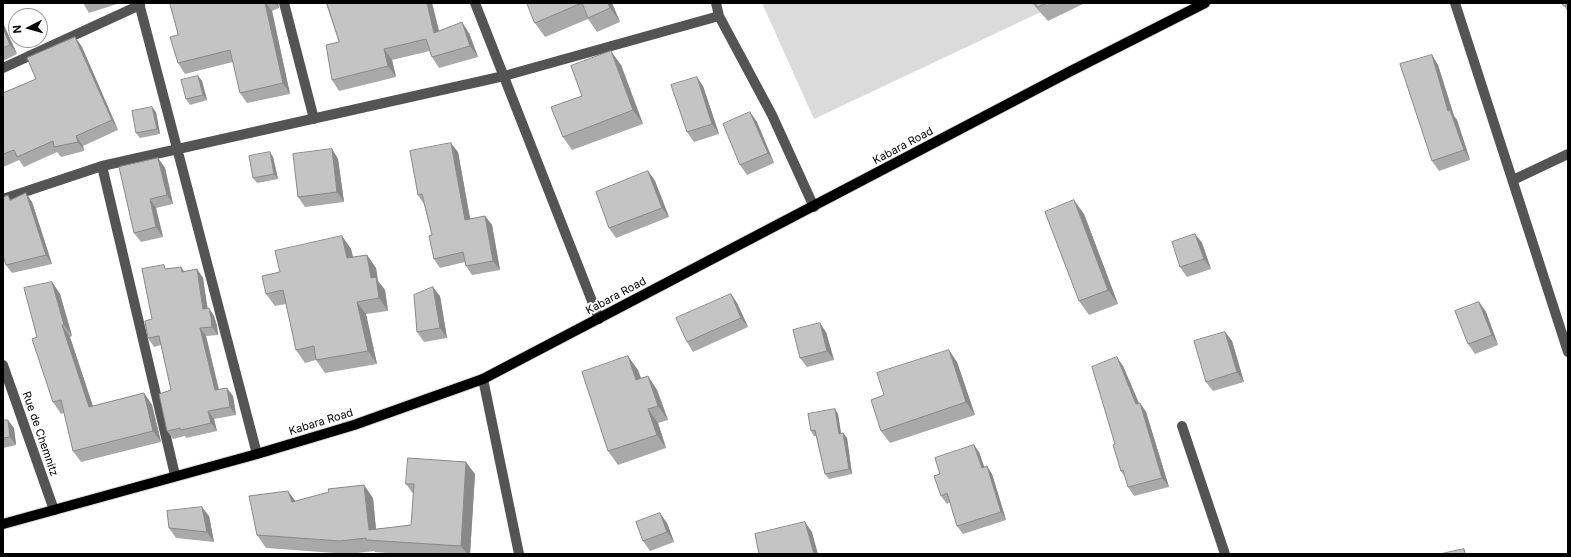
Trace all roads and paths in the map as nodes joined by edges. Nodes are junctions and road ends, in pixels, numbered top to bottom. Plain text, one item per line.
1 (284, 3) edge
2 (475, 3) edge
3 (716, 3) edge
4 (1205, 3) edge
5 (1455, 3) edge
6 (139, 4) edge
7 (719, 16) junction
8 (3, 68) edge
9 (504, 76) junction
10 (314, 119) junction
11 (177, 150) junction
12 (1568, 154) edge
13 (102, 166) junction
14 (1513, 180) junction
15 (3, 199) edge
16 (814, 207) junction
17 (599, 319) junction
18 (1568, 352) edge
19 (3, 365) edge
20 (483, 379) junction
21 (1182, 426) dead end
22 (257, 454) junction
23 (175, 476) junction
24 (54, 510) junction
25 (3, 524) edge
26 (519, 554) edge
27 (1225, 554) edge

1 - 10 street
2 - 9 street
3 - 7 street
4 - 16 main road, Kabara Road
5 - 14 street
6 - 8 street
6 - 11 street
7 - 9 street
7 - 16 street
9 - 10 street
9 - 17 street
10 - 11 street
11 - 13 street
11 - 22 street
12 - 14 street
13 - 15 street
13 - 23 street
14 - 18 street
16 - 17 main road, Kabara Road
17 - 20 main road, Kabara Road
19 - 24 street, Rue de Chemnitz
20 - 22 main road, Kabara Road
20 - 26 street
21 - 27 street
22 - 23 main road, Kabara Road
23 - 24 main road, Kabara Road
24 - 25 main road, Kabara Road

